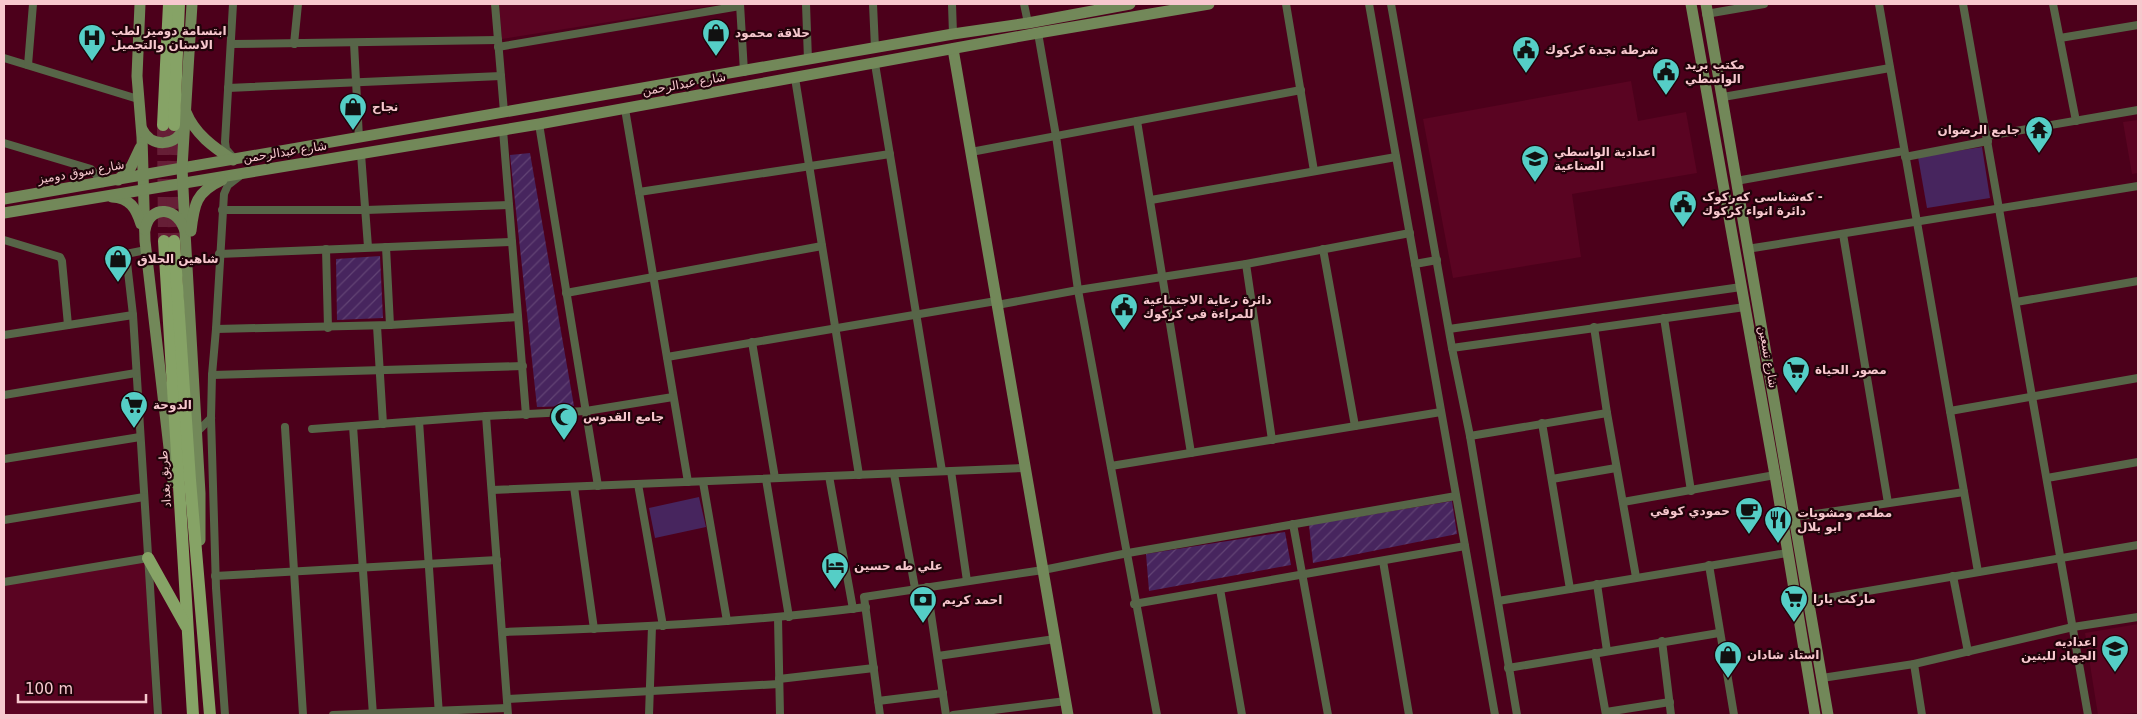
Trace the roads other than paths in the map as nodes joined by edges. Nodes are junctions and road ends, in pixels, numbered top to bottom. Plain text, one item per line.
1 (34, 4) edge
2 (140, 4) edge
3 (169, 4) edge
4 (179, 4) edge
5 (192, 4) edge
6 (234, 4) edge
7 (298, 4) edge
8 (495, 4) edge
9 (806, 4) edge
10 (873, 4) edge
11 (952, 4) edge
12 (1024, 4) edge
13 (1130, 4) edge
14 (1209, 4) edge
15 (1286, 4) edge
16 (1369, 4) edge
17 (1391, 4) edge
18 (1691, 4) edge
19 (1764, 4) edge
20 (1879, 4) edge
21 (1964, 4) edge
22 (2053, 4) edge
23 (740, 5) edge
24 (1109, 6) edge
25 (1174, 7) edge
26 (1706, 9) edge
27 (1028, 23) junction
28 (2138, 25) edge
29 (1038, 32) junction
30 (953, 34) junction
31 (2060, 38) junction
32 (354, 43) junction
33 (498, 43) junction
34 (231, 44) junction
35 (294, 44) junction
36 (875, 48) junction
37 (953, 49) junction
38 (4, 58) edge
39 (808, 60) junction
40 (875, 64) junction
41 (28, 65) junction
42 (1890, 68) junction
43 (744, 72) junction
44 (501, 76) junction
45 (796, 78) junction
46 (356, 82) junction
47 (228, 88) junction
48 (1301, 90) junction
49 (1723, 96) junction
50 (138, 98) junction
51 (625, 109) junction
52 (2138, 110) edge
53 (185, 112) junction
54 (504, 112) junction
55 (1137, 121) junction
56 (2076, 121) junction
57 (141, 124) junction
58 (539, 124) junction
59 (174, 125) junction
60 (503, 130) junction
61 (1056, 136) junction
62 (142, 137) junction
63 (359, 138) junction
64 (1988, 139) junction
65 (4, 143) edge
66 (971, 152) junction
67 (361, 154) junction
68 (890, 154) junction
69 (1905, 154) junction
70 (1396, 157) junction
71 (234, 159) junction
72 (809, 167) junction
73 (1314, 171) junction
74 (164, 172) joint
75 (246, 172) junction
76 (234, 175) junction
77 (182, 177) junction
78 (118, 180) junction
79 (143, 181) junction
80 (1736, 181) junction
81 (103, 183) junction
82 (164, 186) joint
83 (2138, 186) edge
84 (639, 192) junction
85 (98, 196) junction
86 (4, 199) edge
87 (1151, 200) junction
88 (1727, 204) junction
89 (1740, 204) junction
90 (509, 206) junction
91 (1999, 209) junction
92 (222, 210) junction
93 (366, 210) junction
94 (4, 213) edge
95 (1917, 222) junction
96 (1410, 233) junction
97 (1842, 234) junction
98 (4, 240) edge
99 (512, 242) junction
100 (175, 243) junction
101 (145, 246) junction
102 (386, 246) junction
103 (822, 246) junction
104 (368, 247) junction
105 (326, 249) junction
106 (1323, 249) junction
107 (1747, 249) junction
108 (220, 254) junction
109 (1437, 260) junction
110 (1246, 264) junction
111 (1415, 264) junction
112 (187, 265) junction
113 (653, 277) junction
114 (1164, 277) junction
115 (2138, 281) edge
116 (1741, 287) junction
117 (1078, 290) junction
118 (566, 293) junction
119 (2016, 302) junction
120 (997, 303) junction
121 (1745, 307) junction
122 (916, 314) junction
123 (133, 315) junction
124 (518, 317) junction
125 (1664, 318) junction
126 (68, 325) junction
127 (377, 326) junction
128 (390, 326) junction
129 (1594, 327) junction
130 (328, 328) junction
131 (835, 328) junction
132 (216, 329) junction
133 (1449, 329) junction
134 (4, 335) edge
135 (752, 342) junction
136 (1452, 348) junction
137 (667, 357) junction
138 (523, 366) junction
139 (379, 371) junction
140 (136, 373) junction
141 (212, 375) junction
142 (2138, 378) edge
143 (4, 395) edge
144 (673, 397) junction
145 (2032, 397) junction
146 (586, 411) junction
147 (1441, 412) junction
148 (1950, 412) junction
149 (1607, 413) junction
150 (526, 415) junction
151 (486, 416) junction
152 (211, 418) junction
153 (419, 421) junction
154 (1542, 423) junction
155 (384, 424) junction
156 (353, 426) junction
157 (1355, 426) junction
158 (285, 427) dead end
159 (312, 430) dead end
160 (196, 433) junction
161 (1470, 436) junction
162 (140, 437) junction
163 (1272, 440) junction
164 (1192, 453) junction
165 (4, 459) edge
166 (2138, 462) edge
167 (1111, 466) junction
168 (1025, 468) junction
169 (1616, 468) junction
170 (951, 471) junction
171 (942, 472) junction
172 (894, 474) junction
173 (859, 475) junction
174 (1775, 475) junction
175 (829, 476) junction
176 (775, 478) junction
177 (2046, 478) junction
178 (766, 479) junction
179 (1552, 479) junction
180 (688, 482) junction
181 (703, 482) junction
182 (638, 484) junction
183 (598, 486) junction
184 (574, 487) junction
185 (492, 490) junction
186 (1691, 491) junction
187 (1964, 492) junction
188 (1456, 496) junction
189 (144, 497) junction
190 (1623, 502) junction
191 (1888, 503) junction
192 (1794, 517) junction
193 (4, 520) edge
194 (1293, 524) junction
195 (2138, 544) edge
196 (1465, 546) junction
197 (1787, 552) junction
198 (1128, 553) junction
199 (148, 558) junction
200 (2060, 558) junction
201 (497, 560) junction
202 (1383, 561) junction
203 (430, 564) junction
204 (1709, 565) junction
205 (363, 568) junction
206 (1043, 570) junction
207 (294, 572) junction
208 (1978, 572) junction
209 (1302, 575) junction
210 (215, 576) junction
211 (1953, 576) junction
212 (1636, 577) junction
213 (198, 579) junction
214 (185, 581) junction
215 (967, 581) junction
216 (4, 582) edge
217 (1597, 584) junction
218 (927, 586) junction
219 (915, 588) junction
220 (1570, 589) junction
221 (1220, 590) junction
222 (1498, 601) junction
223 (1809, 601) junction
224 (1134, 604) junction
225 (866, 607) junction
226 (853, 609) junction
227 (789, 617) junction
228 (2138, 617) edge
229 (778, 618) junction
230 (727, 621) junction
231 (652, 626) junction
232 (663, 626) junction
233 (2073, 627) junction
234 (187, 628) junction
235 (594, 629) junction
236 (502, 632) junction
237 (1719, 633) junction
238 (1055, 639) junction
239 (1662, 641) junction
240 (1816, 642) junction
241 (1803, 644) junction
242 (1606, 651) junction
243 (1968, 652) junction
244 (1595, 653) junction
245 (938, 656) junction
246 (1914, 664) junction
247 (874, 668) junction
248 (1508, 668) junction
249 (1822, 678) junction
250 (779, 681) junction
251 (650, 691) junction
252 (943, 693) junction
253 (878, 701) junction
254 (1066, 701) junction
255 (1670, 702) junction
256 (507, 708) edge
257 (438, 713) edge
258 (994, 713) edge
259 (373, 714) edge
260 (1606, 714) edge
261 (158, 715) edge
262 (193, 715) edge
263 (210, 715) edge
264 (224, 715) edge
265 (303, 715) edge
266 (333, 715) edge
267 (649, 715) edge
268 (780, 715) edge
269 (880, 715) edge
270 (946, 715) edge
271 (953, 715) edge
272 (1068, 715) edge
273 (1156, 715) edge
274 (1242, 715) edge
275 (1328, 715) edge
276 (1409, 715) edge
277 (1495, 715) edge
278 (1517, 715) edge
279 (1671, 715) edge
280 (1734, 715) edge
281 (1815, 715) edge
282 (1828, 715) edge
283 (1922, 715) edge
284 (2087, 715) edge

1 - 41 street
2 - 50 main road
3 - 59 main road
4 - 59 main road
5 - 53 main road
6 - 34 street
7 - 35 street
8 - 33 street
9 - 39 street
10 - 36 street
11 - 30 street
12 - 27 street
13 - 24 main road, شارع عبدالرحمن
14 - 25 main road, شارع عبدالرحمن
15 - 48 street
16 - 70 street
17 - 109 street
18 - 88 main road, شارع تسعين
19 - 26 street
20 - 42 street
21 - 64 street
22 - 31 street
23 - 33 street
23 - 43 street
24 - 27 main road, شارع عبدالرحمن
25 - 29 main road, شارع عبدالرحمن
26 - 49 main road, شارع تسعين
27 - 30 main road, شارع عبدالرحمن
28 - 31 street
29 - 37 main road, شارع عبدالرحمن
29 - 61 street
30 - 36 main road, شارع عبدالرحمن
31 - 56 street
32 - 33 street
32 - 35 street
32 - 46 street
33 - 44 street
34 - 35 street
34 - 47 street
36 - 39 main road, شارع عبدالرحمن
37 - 40 main road, شارع عبدالرحمن
37 - 66 main road
38 - 41 street
39 - 43 main road, شارع عبدالرحمن
40 - 45 main road, شارع عبدالرحمن
40 - 68 street
41 - 50 street
42 - 49 street
42 - 69 street
43 - 54 main road, شارع عبدالرحمن
44 - 46 street
44 - 54 street
45 - 51 main road, شارع عبدالرحمن
45 - 72 street
46 - 47 street
46 - 63 street
47 - 71 street
48 - 55 street
48 - 73 street
49 - 80 main road, شارع تسعين
50 - 57 main road
51 - 58 main road, شارع عبدالرحمن
51 - 84 street
52 - 56 street
53 - 59 main road
53 - 71 main road
54 - 63 main road, شارع عبدالرحمن
55 - 61 street
55 - 87 street
56 - 64 street
57 - 59 main road
57 - 62 main road
58 - 60 main road, شارع عبدالرحمن
58 - 118 street
59 - 77 main road
60 - 67 main road, شارع عبدالرحمن
60 - 90 street
61 - 66 street
61 - 117 street
62 - 78 main road
62 - 79 main road
63 - 71 main road, شارع عبدالرحمن
64 - 69 street
64 - 91 street
65 - 81 street
66 - 120 main road
67 - 75 main road, شارع عبدالرحمن
67 - 93 street
68 - 72 street
68 - 122 street
69 - 80 street
69 - 95 street
70 - 73 street
70 - 96 street
71 - 77 main road, شارع عبدالرحمن
72 - 84 street
72 - 103 street
73 - 87 street
74 - 77 main road, شارع عبدالرحمن
74 - 79 main road, شارع سوق دوميز
75 - 76 main road, شارع عبدالرحمن
75 - 92 street
76 - 77 main road, شارع عبدالرحمن
76 - 112 main road
77 - 82 main road, شارع عبدالرحمن
77 - 100 main road
78 - 79 main road, شارع سوق دوميز
78 - 81 main road, شارع سوق دوميز
79 - 82 main road, شارع سوق دوميز
79 - 85 main road, شارع سوق دوميز
79 - 101 main road
80 - 89 main road, شارع تسعين
81 - 86 main road, شارع سوق دوميز
83 - 91 street
84 - 113 street
85 - 94 main road, شارع سوق دوميز
85 - 101 main road
87 - 114 street
88 - 89 main road
88 - 116 main road, شارع تسعين
89 - 107 main road, شارع تسعين
90 - 93 street
90 - 99 street
91 - 95 street
91 - 119 street
92 - 93 street
92 - 108 street
93 - 104 street
95 - 97 street
95 - 148 street
96 - 106 street
96 - 111 street
97 - 107 street
97 - 191 street
98 - 126 street
99 - 102 street
99 - 124 street
100 - 101 main road
100 - 112 main road
100 - 213 main road, طريق بغداد
100 - 214 main road, طريق بغداد
101 - 123 street
101 - 214 main road
102 - 104 street
102 - 128 street
103 - 113 street
103 - 131 street
104 - 105 street
105 - 108 street
105 - 130 street
106 - 110 street
106 - 157 street
107 - 192 main road, شارع تسعين
108 - 132 street
109 - 111 street
109 - 133 street
110 - 114 street
110 - 163 street
111 - 147 street
112 - 160 main road
113 - 118 street
113 - 137 street
114 - 117 street
114 - 164 street
115 - 119 street
116 - 121 main road, شارع تسعين
116 - 133 street
117 - 120 street
117 - 167 street
118 - 146 street
119 - 145 street
120 - 122 street
120 - 168 main road
121 - 125 street
121 - 174 main road, شارع تسعين
122 - 131 street
122 - 171 street
123 - 126 street
123 - 140 street
124 - 128 street
124 - 138 street
125 - 129 street
125 - 186 street
126 - 134 street
127 - 128 street
127 - 130 street
127 - 139 street
129 - 136 street
129 - 149 street
130 - 132 street
131 - 135 street
131 - 173 street
132 - 141 street
133 - 136 street
135 - 137 street
135 - 176 street
136 - 161 street
137 - 144 street
138 - 139 street
138 - 150 street
139 - 141 street
139 - 155 street
140 - 143 street
140 - 162 street
141 - 152 street
142 - 145 street
144 - 146 street
144 - 180 street
145 - 148 street
145 - 177 street
146 - 150 street
146 - 183 street
147 - 157 street
147 - 188 street
148 - 187 street
149 - 154 street
149 - 169 street
150 - 151 street
151 - 153 street
151 - 185 street
152 - 160 street
152 - 210 street
153 - 155 street
153 - 203 street
154 - 161 street
154 - 179 street
155 - 156 street
156 - 159 street
156 - 205 street
157 - 163 street
158 - 207 street
160 - 213 main road
161 - 222 street
162 - 165 street
162 - 189 street
163 - 164 street
164 - 167 street
166 - 177 street
167 - 198 street
168 - 170 street
168 - 206 main road
169 - 179 street
169 - 190 street
170 - 171 street
170 - 215 street
171 - 172 street
172 - 173 street
172 - 219 street
173 - 175 street
174 - 186 street
174 - 197 main road, شارع تسعين
175 - 176 street
175 - 226 street
176 - 178 street
177 - 200 street
178 - 181 street
178 - 227 street
179 - 220 street
180 - 181 street
180 - 182 street
181 - 230 street
182 - 183 street
182 - 232 street
183 - 184 street
184 - 185 street
184 - 235 street
185 - 201 street
186 - 190 street
187 - 191 street
187 - 208 street
188 - 194 street
188 - 196 street
189 - 193 street
189 - 199 street
190 - 212 street
191 - 192 street
192 - 223 main road, شارع تسعين
194 - 198 street
194 - 209 street
195 - 200 street
196 - 202 street
196 - 277 street
197 - 204 street
197 - 241 main road, شارع تسعين
198 - 206 street
198 - 224 street
199 - 216 street
199 - 234 main road
199 - 261 street
200 - 208 street
200 - 233 street
201 - 203 street
201 - 236 street
202 - 209 street
202 - 276 street
203 - 205 street
203 - 257 street
204 - 212 street
204 - 237 street
205 - 207 street
205 - 259 street
206 - 215 street
206 - 238 main road
207 - 210 street
207 - 265 street
208 - 211 street
209 - 221 street
209 - 275 street
210 - 264 street
211 - 223 street
211 - 243 street
212 - 217 street
213 - 263 main road, طريق بغداد
214 - 234 main road, طريق بغداد
215 - 218 street
217 - 220 street
217 - 242 street
218 - 219 street
218 - 245 street
219 - 225 street
220 - 222 street
221 - 224 street
221 - 274 street
222 - 248 street
223 - 240 main road, شارع تسعين
224 - 273 street
225 - 226 street
225 - 247 street
226 - 227 street
227 - 229 street
228 - 233 street
229 - 230 street
229 - 250 street
230 - 232 street
231 - 232 street
231 - 235 street
231 - 251 street
233 - 243 street
233 - 284 street
234 - 262 main road, طريق بغداد
235 - 236 street
236 - 256 street
237 - 239 street
237 - 280 street
238 - 245 street
238 - 254 main road
239 - 242 street
239 - 255 street
240 - 241 main road
240 - 249 main road, شارع تسعين
241 - 281 main road, شارع تسعين
242 - 244 street
243 - 246 street
244 - 248 street
244 - 260 street
245 - 252 street
246 - 249 street
246 - 283 street
247 - 250 street
247 - 253 street
248 - 278 street
249 - 282 main road, شارع تسعين
250 - 251 street
250 - 268 street
251 - 256 street
251 - 267 street
252 - 253 street
252 - 270 street
253 - 269 street
254 - 258 street
254 - 272 main road
255 - 260 street
255 - 279 street
256 - 257 street
257 - 259 street
258 - 271 street
259 - 266 street

